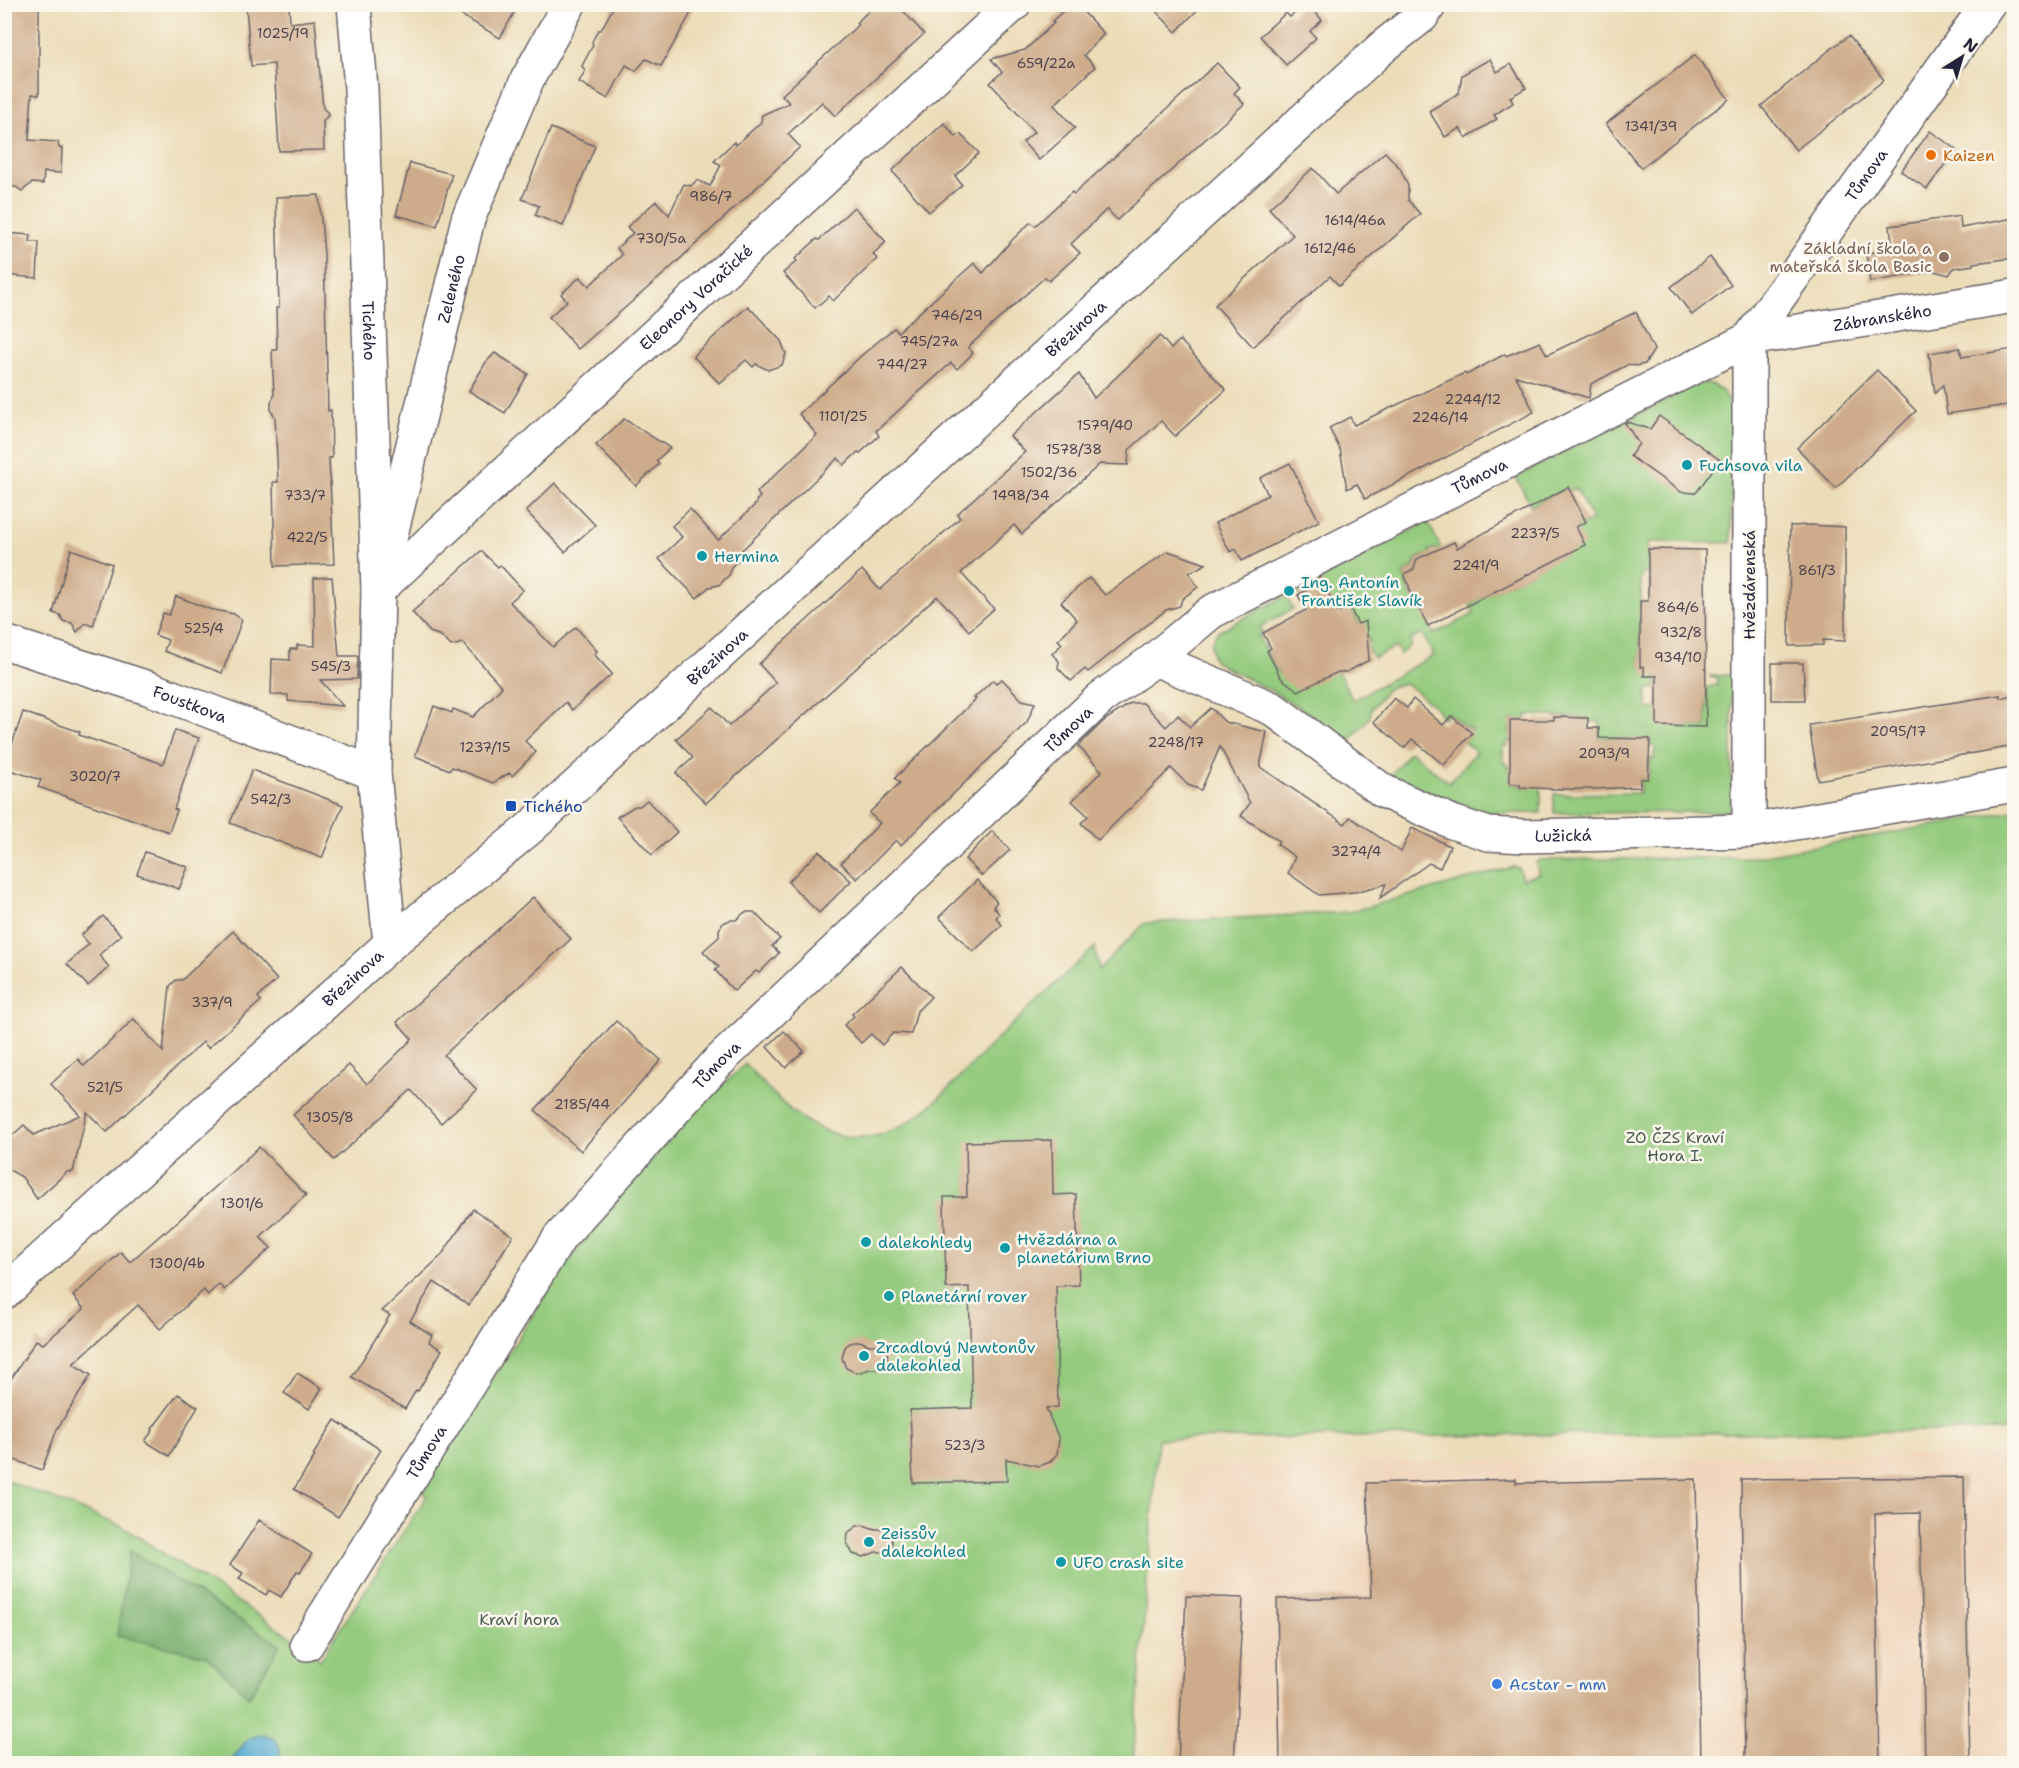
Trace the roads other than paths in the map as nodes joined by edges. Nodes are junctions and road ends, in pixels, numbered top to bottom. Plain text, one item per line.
1 (354, 4) edge
2 (569, 4) edge
3 (1014, 4) edge
4 (1456, 4) edge
5 (1988, 4) edge
6 (1426, 10) edge
7 (2014, 296) edge
8 (1749, 339) junction
9 (378, 590) junction
10 (4, 642) edge
11 (1155, 659) junction
12 (374, 773) junction
13 (2014, 785) edge
14 (1749, 831) junction
15 (390, 944) junction
16 (4, 1293) edge
17 (307, 1644) dead end

1 - 9 street, Tichého
2 - 9 street, Zeleného
3 - 9 street, Eleonory Voračické
4 - 6 street, Březinova
5 - 8 street, Tůmova
6 - 15 street, Březinova
7 - 8 street, Zábranského
8 - 11 street, Tůmova
8 - 14 street, Hvězdárenská
9 - 12 street, Tichého
10 - 12 street, Foustkova
11 - 14 street, Lužická
11 - 17 street, Tůmova
12 - 15 street, Tichého
13 - 14 street, Lužická
15 - 16 street, Březinova

